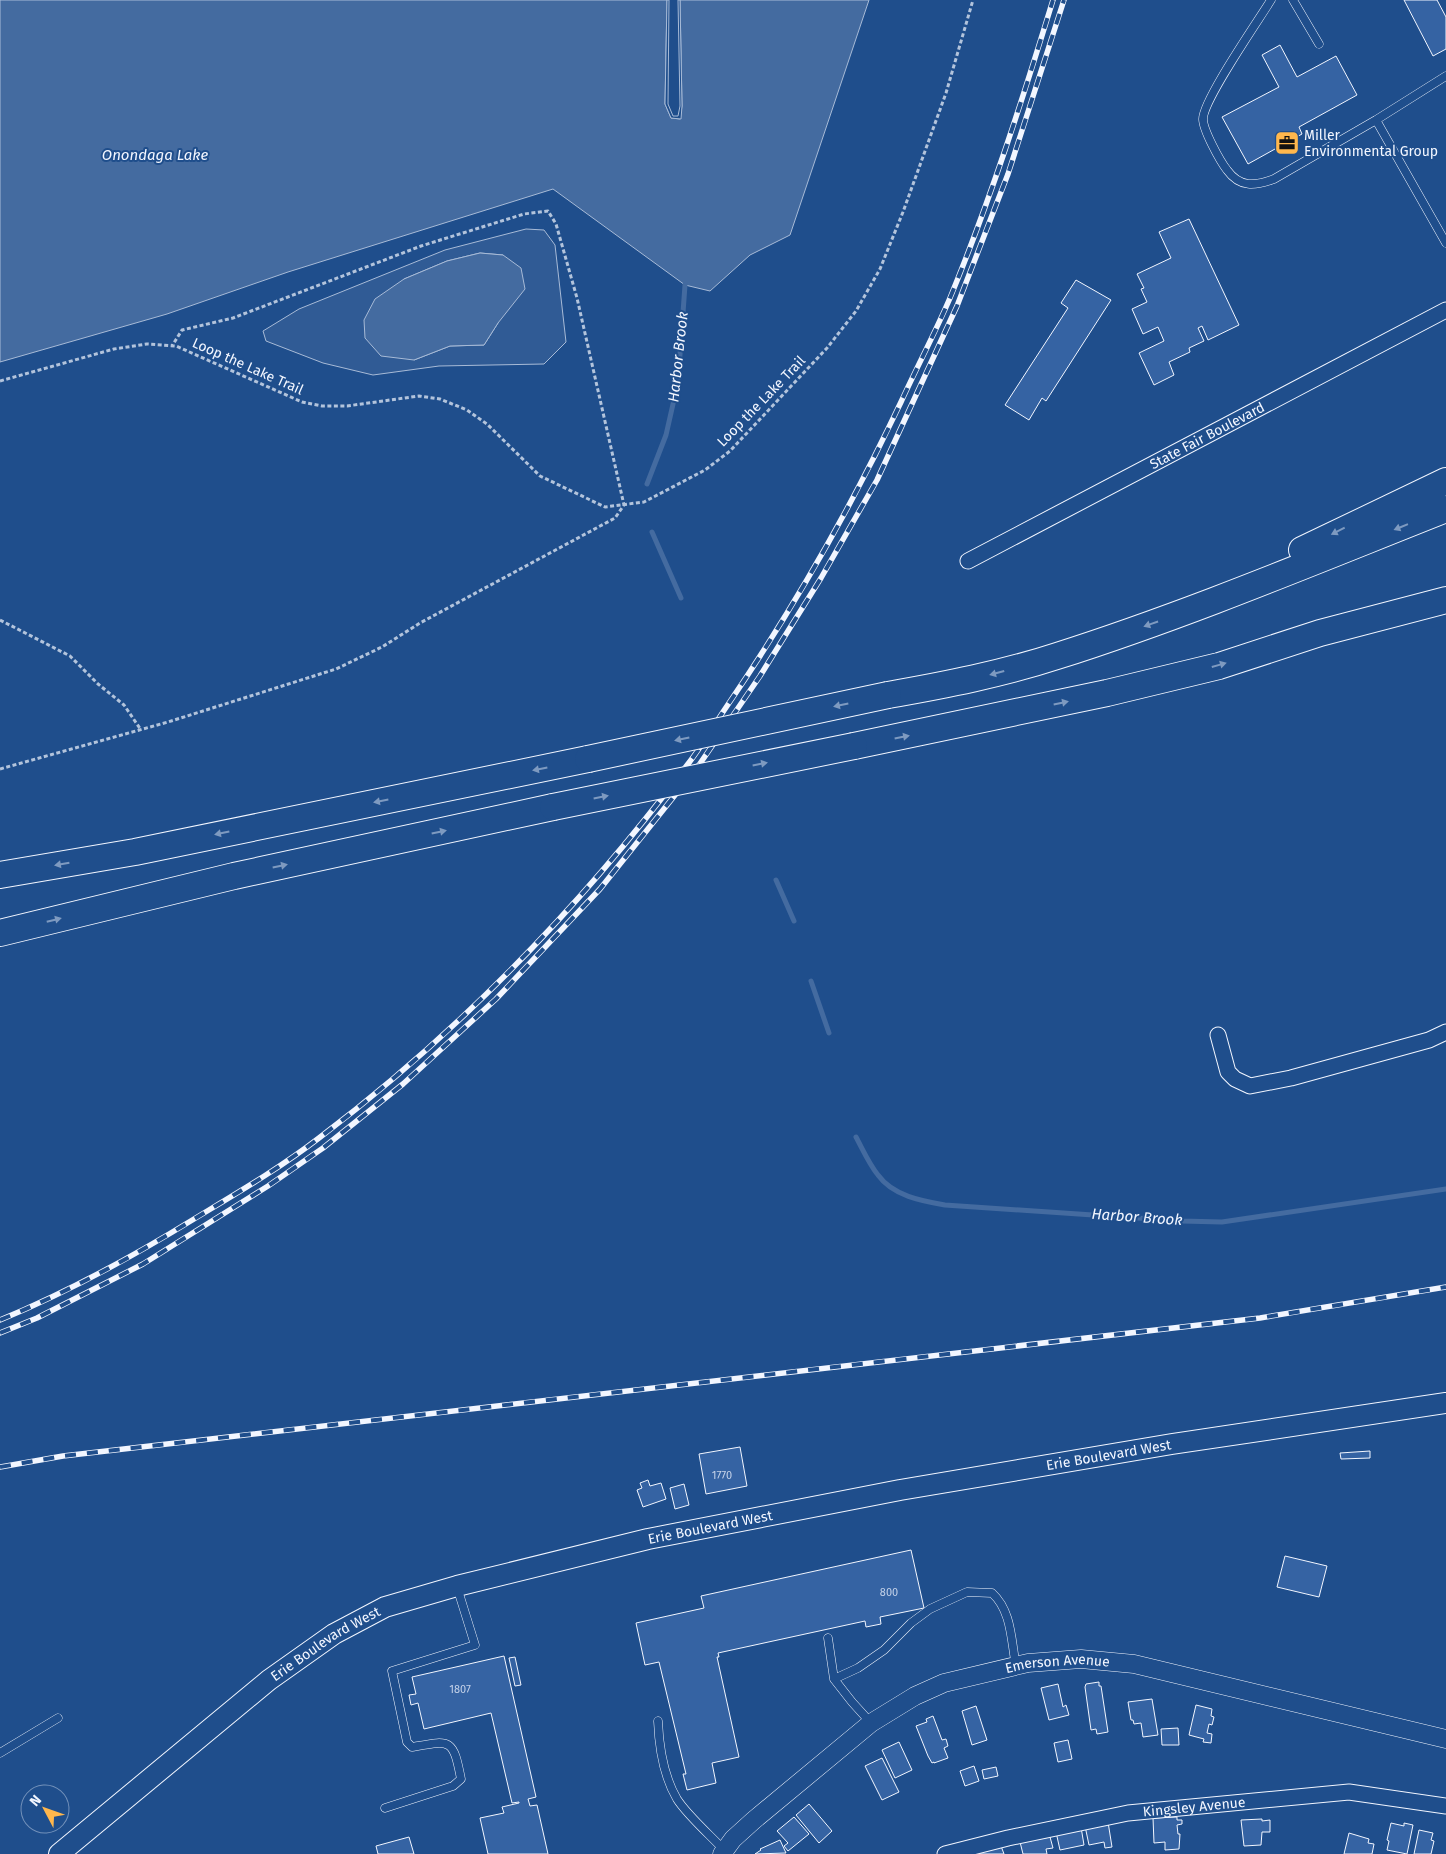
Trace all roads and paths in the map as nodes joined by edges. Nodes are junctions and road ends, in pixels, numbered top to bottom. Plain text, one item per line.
1 (974, 0) edge
2 (1271, 0) edge
3 (1293, 0) edge
4 (1319, 44) dead end
5 (1446, 76) edge
6 (1376, 120) junction
7 (1446, 243) edge
8 (1446, 310) edge
9 (172, 346) junction
10 (0, 381) edge
11 (1446, 481) edge
12 (624, 505) junction
13 (1446, 509) edge
14 (968, 561) dead end
15 (1446, 583) edge
16 (1446, 600) edge
17 (1182, 613) junction
18 (0, 620) edge
19 (1320, 633) junction
20 (140, 730) junction
21 (0, 769) edge
22 (0, 875) edge
23 (2, 933) edge
24 (1446, 1032) edge
25 (1218, 1035) dead end
26 (1446, 1403) edge
27 (457, 1586) junction
28 (828, 1638) dead end
29 (1016, 1666) junction
30 (834, 1679) junction
31 (58, 1718) dead end
32 (658, 1721) dead end
33 (872, 1723) junction
34 (1446, 1739) edge
35 (0, 1754) edge
36 (1446, 1806) edge
37 (385, 1808) dead end
38 (723, 1852) edge
39 (59, 1854) edge
40 (945, 1854) edge

1 - 12 path, Loop the Lake Trail
2 - 6 lane
3 - 4 lane
5 - 6 lane
6 - 7 lane
8 - 14 street, State Fair Boulevard
9 - 10 path, Loop the Lake Trail
9 - 12 path, Loop the Lake Trail
9 - 12 path
11 -> 17 highway
12 - 20 path
13 -> 17 highway
15 - 19 highway
16 - 19 highway
17 -> 22 highway, bridge
18 - 20 path
23 -> 19 highway, bridge
20 - 21 path
24 - 25 street
26 - 27 main road, Erie Boulevard West
27 - 37 lane
27 - 39 main road, Erie Boulevard West
28 - 30 lane
29 - 30 lane
29 - 33 street, Emerson Avenue
29 - 34 street, Emerson Avenue
30 - 33 lane
31 - 35 lane
32 - 38 lane
33 - 38 street, Emerson Avenue
36 - 40 street, Kingsley Avenue

